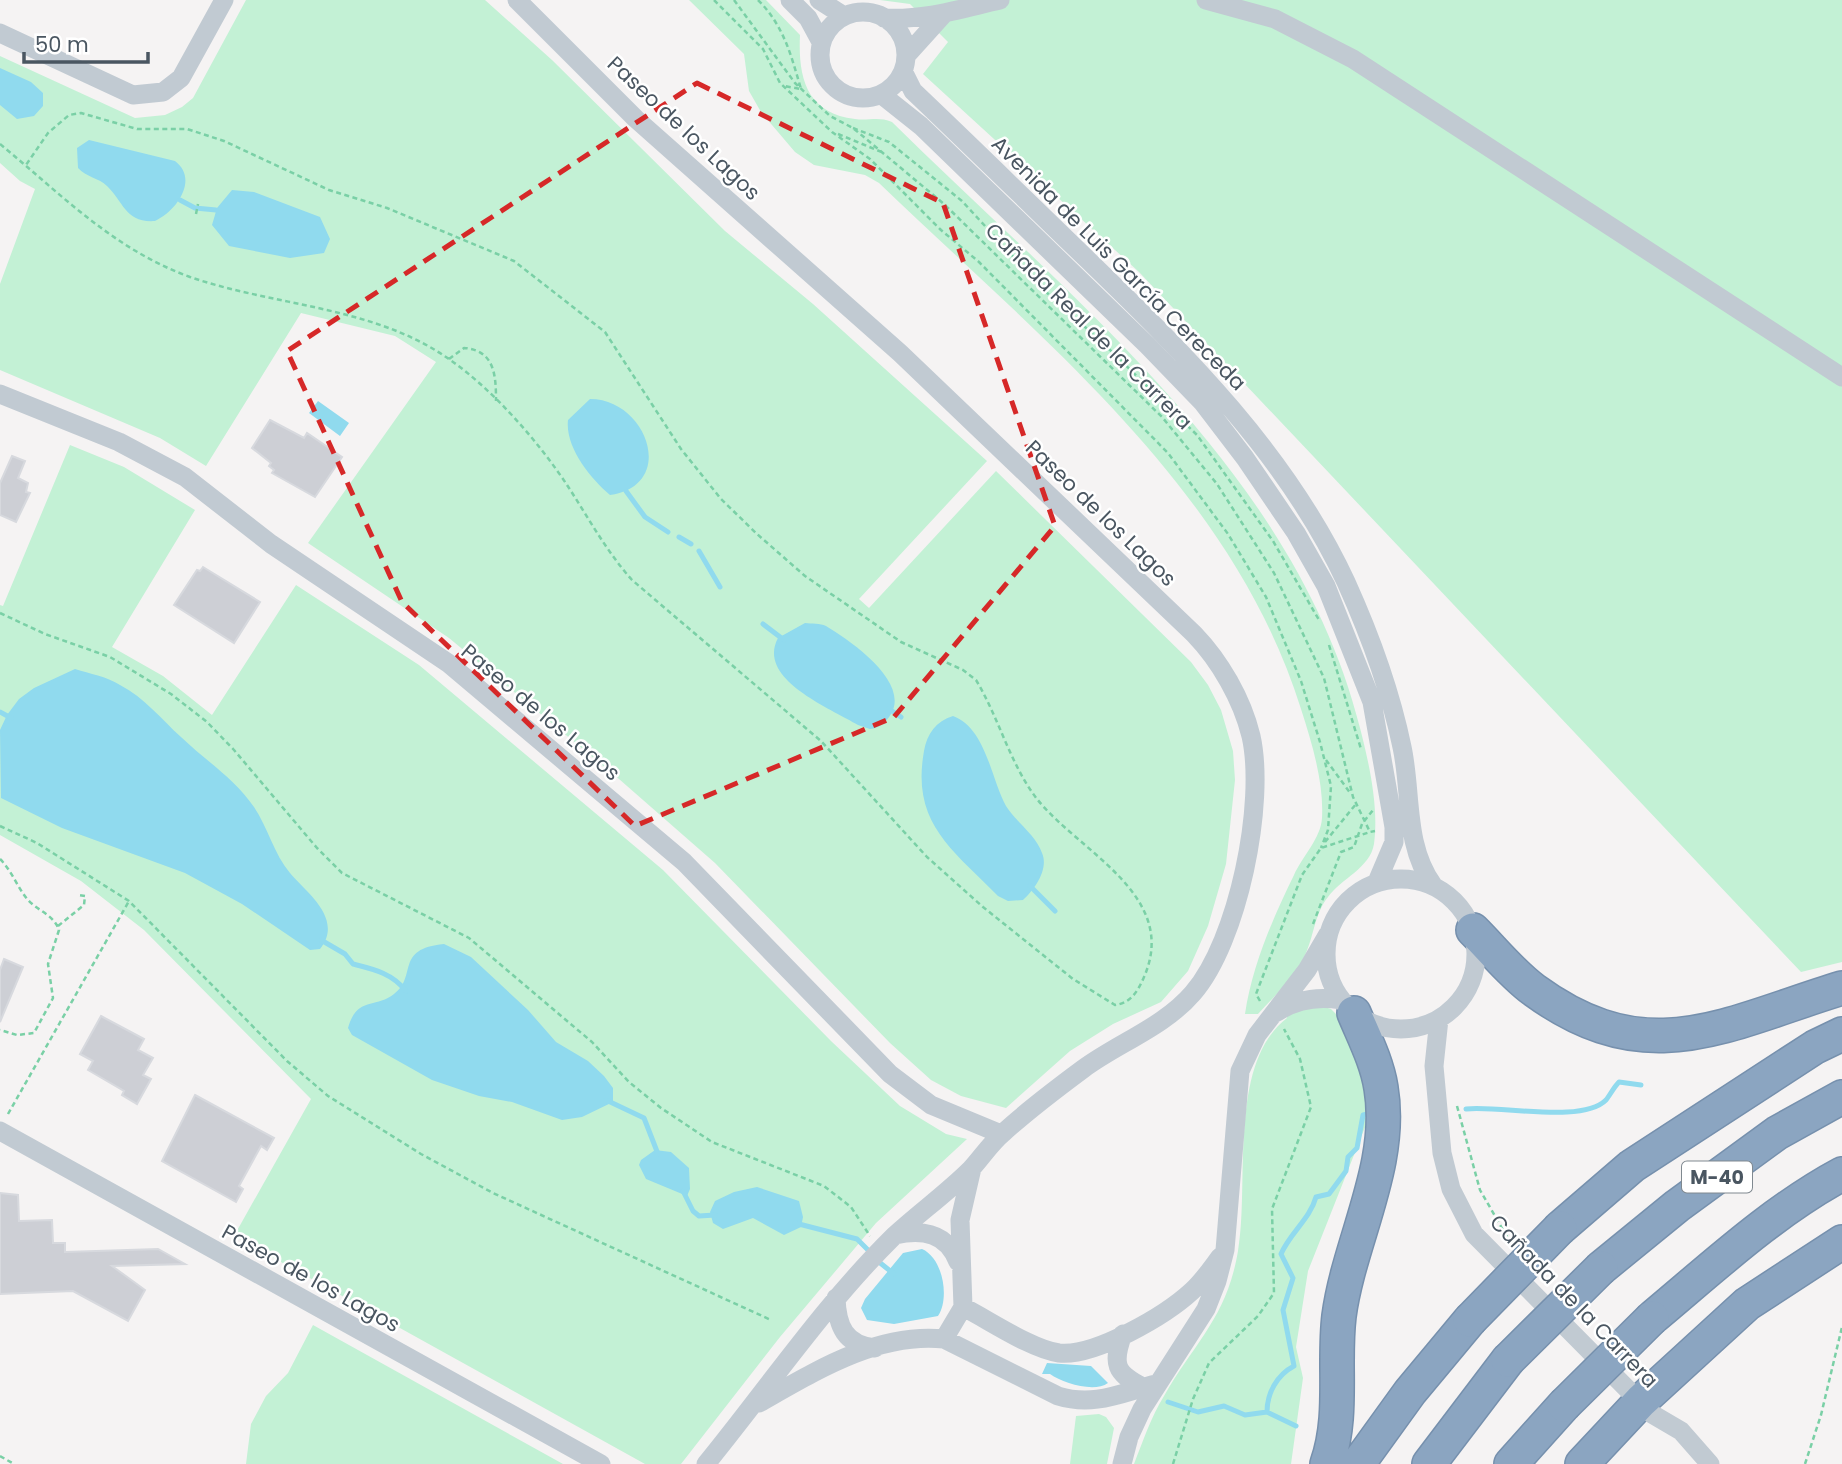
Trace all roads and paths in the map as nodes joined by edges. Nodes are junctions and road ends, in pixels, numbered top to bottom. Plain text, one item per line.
1 (224, 0) edge
2 (517, 0) edge
3 (714, 0) edge
4 (734, 0) edge
5 (758, 0) edge
6 (790, 0) edge
7 (818, 0) edge
8 (1000, 0) edge
9 (1206, 0) edge
10 (943, 15) junction
11 (844, 16) junction
12 (884, 18) junction
13 (0, 33) edge
14 (821, 42) junction
15 (905, 64) junction
16 (784, 86) junction
17 (802, 89) junction
18 (882, 95) junction
19 (853, 128) junction
20 (832, 132) junction
21 (0, 144) edge
22 (887, 155) junction
23 (26, 165) junction
24 (198, 204) dead end
25 (196, 214) dead end
26 (449, 359) junction
27 (1842, 377) edge
28 (0, 394) edge
29 (496, 401) junction
30 (0, 613) edge
31 (1324, 628) dead end
32 (1327, 639) dead end
33 (1323, 756) junction
34 (1363, 759) dead end
35 (1353, 796) junction
36 (1356, 803) junction
37 (1372, 803) dead end
38 (1365, 821) junction
39 (0, 826) edge
40 (1394, 827) junction
41 (1370, 832) junction
42 (1358, 836) junction
43 (1321, 848) junction
44 (0, 859) edge
45 (1377, 882) junction
46 (1433, 885) junction
47 (79, 895) dead end
48 (130, 901) junction
49 (58, 926) junction
50 (1473, 930) junction
51 (1319, 932) junction
52 (1842, 988) edge
53 (1348, 1006) junction
54 (1268, 1010) junction
55 (1439, 1019) junction
56 (0, 1030) edge
57 (1842, 1034) edge
58 (1842, 1097) edge
59 (1457, 1105) dead end
60 (3, 1124) edge
61 (1001, 1134) junction
62 (972, 1168) junction
63 (1842, 1174) edge
64 (895, 1235) junction
65 (870, 1236) dead end
66 (1842, 1242) edge
67 (1512, 1245) dead end
68 (1225, 1250) junction
69 (959, 1266) junction
70 (836, 1298) junction
71 (1174, 1304) junction
72 (963, 1307) junction
73 (771, 1320) dead end
74 (1195, 1327) junction
75 (1842, 1327) edge
76 (1123, 1334) junction
77 (944, 1339) junction
78 (875, 1348) junction
79 (1149, 1385) junction
80 (1109, 1398) junction
81 (1640, 1401) junction
82 (752, 1407) junction
83 (1129, 1437) junction
84 (0, 1456) edge
85 (14, 1464) edge
86 (601, 1464) edge
87 (706, 1464) edge
88 (1122, 1464) edge
89 (1173, 1464) edge
90 (1327, 1464) edge
91 (1358, 1464) edge
92 (1429, 1464) edge
93 (1511, 1464) edge
94 (1582, 1464) edge
95 (1710, 1464) edge
96 (1805, 1464) edge

1 - 13 street
2 - 61 street, Paseo de los Lagos
3 - 16 path
4 - 17 path, Cañada Real de la Carrera
5 - 17 path
6 - 14 street
7 - 11 street
8 - 10 street
9 - 27 street
10 - 12 street
10 - 15 street
11 - 12 street
11 - 14 street
12 - 15 street
14 - 18 street
15 - 18 street
15 - 46 street, Avenida de Luis García Cereceda
16 - 17 path
16 - 20 path
17 - 19 path, Cañada Real de la Carrera
18 - 40 street, Avenida de Luis García Cereceda
19 - 22 path, Cañada Real de la Carrera
19 - 31 path
20 - 22 path
20 - 33 path
21 - 23 path
22 - 35 path, Cañada Real de la Carrera
23 - 26 path
23 - 29 path
24 - 25 path
26 - 29 path
26 - 29 path
28 - 61 street, Paseo de los Lagos
30 - 65 path
32 - 34 path
33 - 35 path
33 - 43 path
35 - 36 path, Cañada Real de la Carrera
36 - 38 path, Cañada Real de la Carrera
36 - 43 path
37 - 38 path
38 - 41 path, Cañada Real de la Carrera
38 - 42 path
39 - 48 path
40 - 41 path
40 - 45 street, Avenida de Luis García Cereceda
41 - 42 path
42 - 43 path
42 - 51 path
43 - 54 path
44 - 49 path
45 - 46 street
45 - 51 street
46 - 50 street
47 - 49 path
48 - 60 path
48 - 73 path
49 - 56 path
50 - 52 highway
50 - 55 street
51 - 53 street
51 - 54 street
53 - 54 street
53 - 55 street
53 - 90 highway
54 - 68 street
54 - 89 path
55 - 81 street, Cañada de la Carrera
57 - 91 highway, bridge
58 - 92 highway, M-40, bridge
59 - 67 path
60 - 86 street, Paseo de los Lagos
61 - 62 street, Paseo de los Lagos
62 - 64 street, Paseo de los Lagos
62 - 69 street, Paseo de los Lagos
63 - 93 highway, bridge
64 - 69 street, Paseo de los Lagos
64 - 70 street, Paseo de los Lagos
66 - 81 highway
68 - 71 street
68 - 74 street
69 - 72 street, Paseo de los Lagos
70 - 78 street
70 - 82 street, Paseo de los Lagos
71 - 74 street
71 - 76 street
72 - 76 street
72 - 77 street
74 - 79 street
75 - 96 path
76 - 79 street
77 - 78 street, Paseo de los Lagos
77 - 80 street, Paseo de los Lagos
78 - 82 street, Paseo de los Lagos
79 - 80 street, Paseo de los Lagos
79 - 83 street
80 - 83 street
81 - 94 highway
81 - 95 street, Cañada de la Carrera
82 - 87 street, Paseo de los Lagos
83 - 88 street
84 - 85 path

